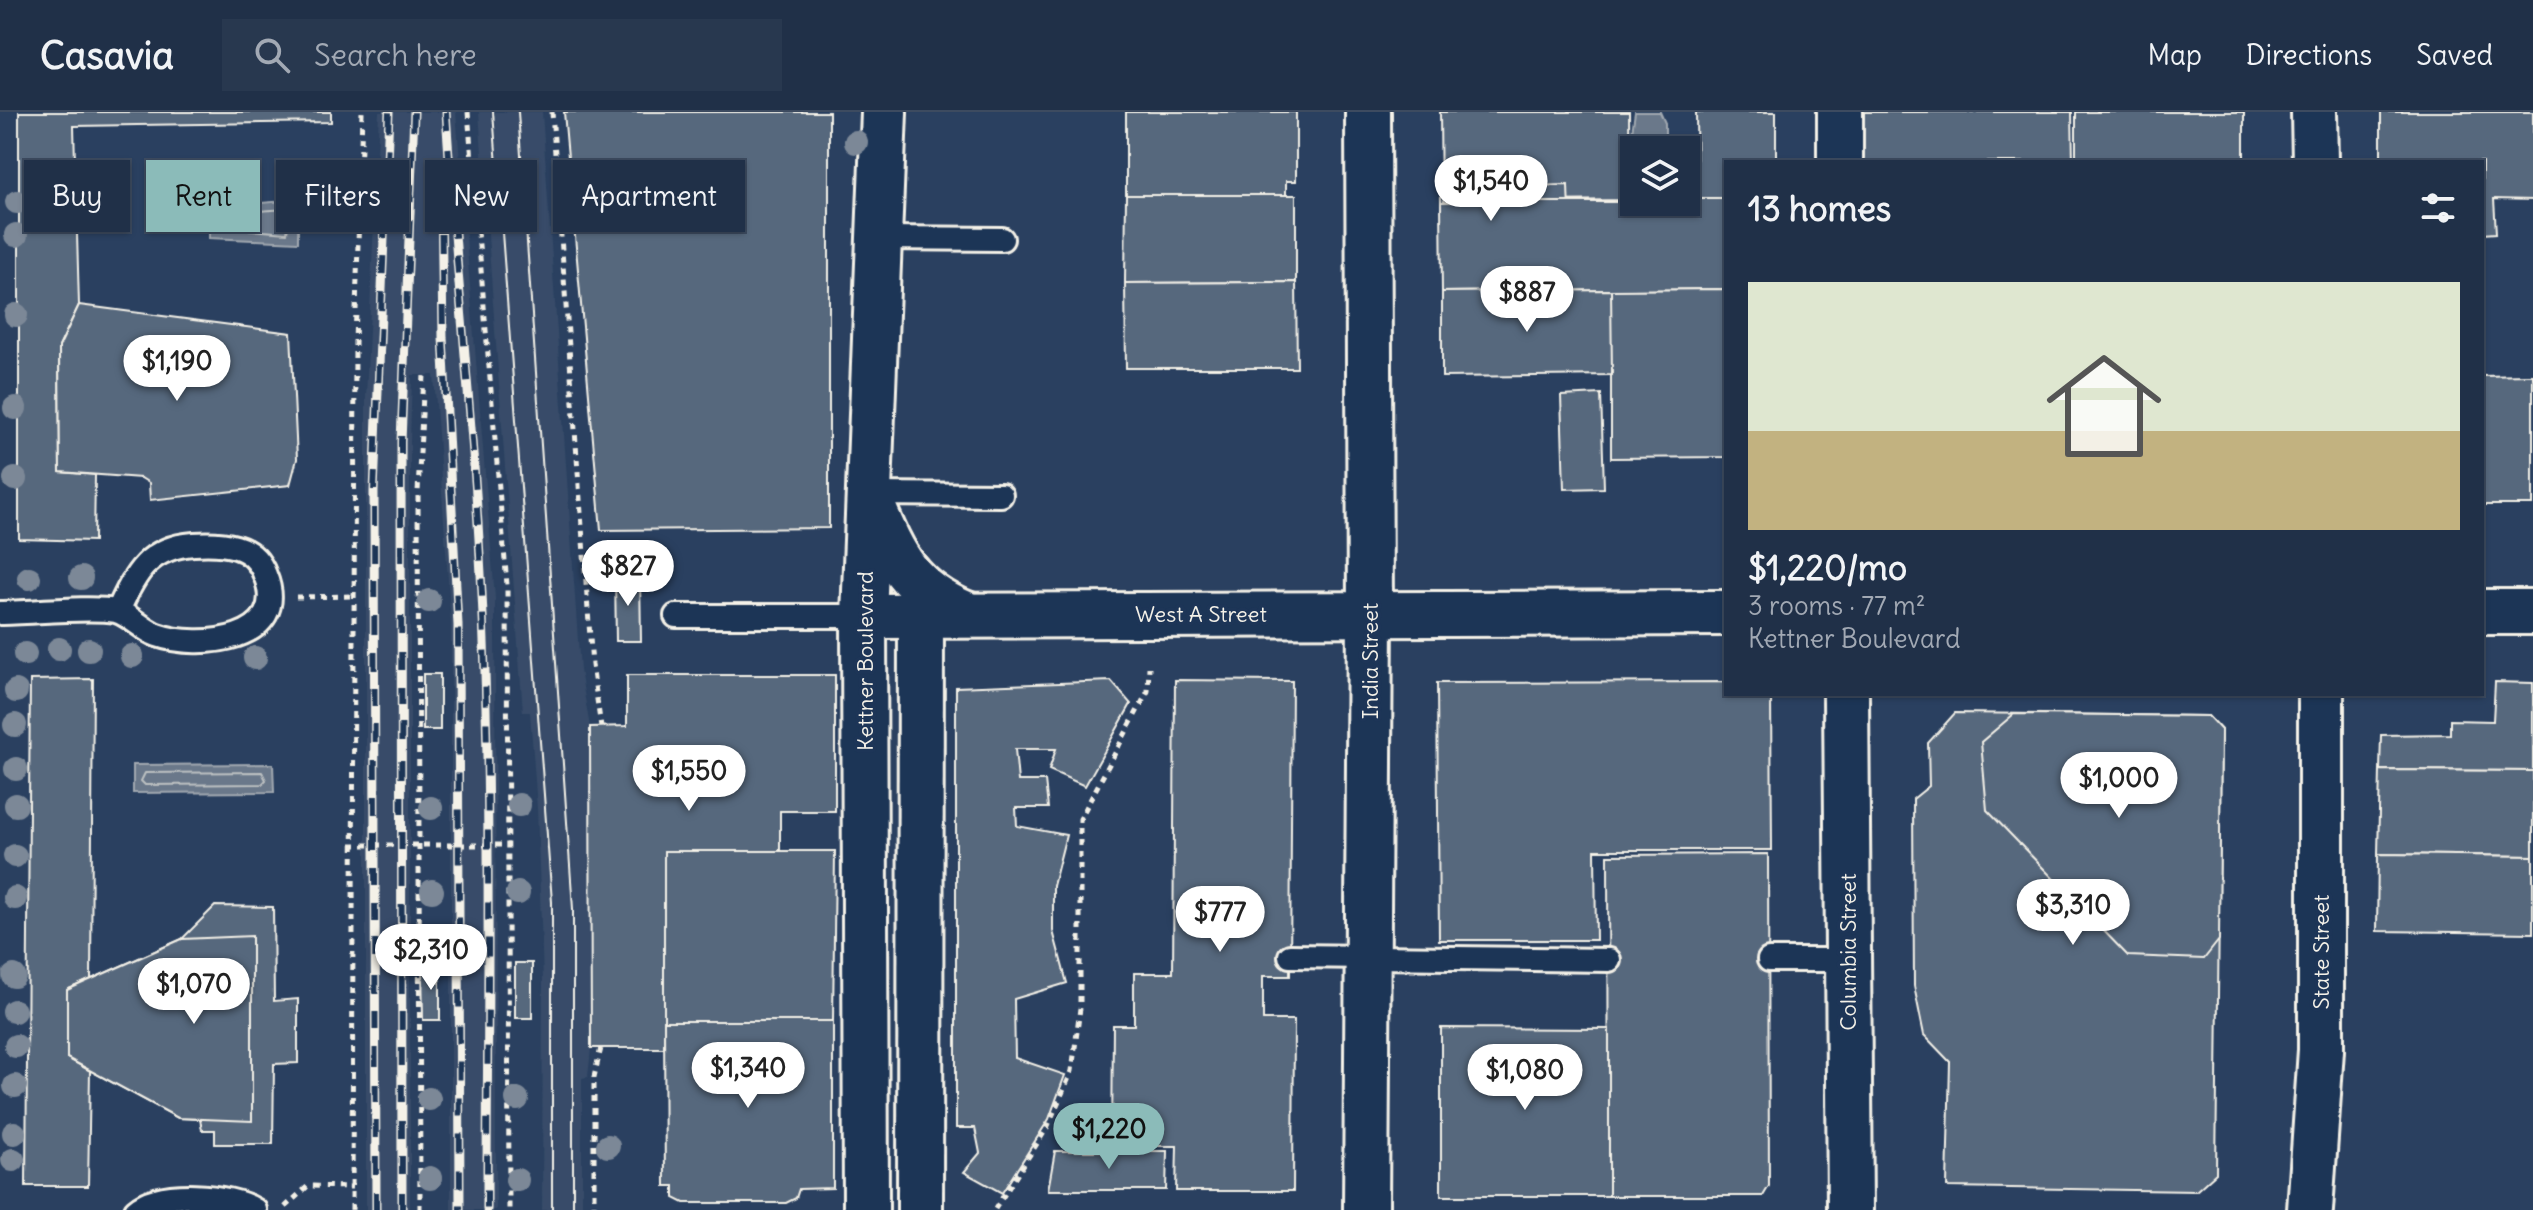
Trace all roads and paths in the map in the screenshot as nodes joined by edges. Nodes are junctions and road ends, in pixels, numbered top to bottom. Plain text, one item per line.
1 (362, 112) edge
2 (468, 112) edge
3 (552, 112) edge
4 (884, 112) edge
5 (1368, 112) edge
6 (1840, 112) edge
7 (2314, 112) edge
8 (1840, 160) edge
9 (2315, 160) edge
10 (879, 238) junction
11 (1002, 239) dead end
12 (424, 375) dead end
13 (869, 494) junction
14 (1001, 495) dead end
15 (355, 596) junction
16 (269, 597) junction
17 (118, 611) junction
18 (2484, 612) edge
19 (2533, 612) edge
20 (0, 613) edge
21 (1724, 613) edge
22 (1370, 614) junction
23 (676, 616) dead end
24 (864, 616) junction
25 (921, 616) junction
26 (971, 616) junction
27 (1149, 667) dead end
28 (1846, 696) edge
29 (2321, 696) edge
30 (601, 727) dead end
31 (351, 845) junction
32 (421, 845) junction
33 (509, 845) junction
34 (1290, 956) dead end
35 (1368, 956) junction
36 (1609, 960) dead end
37 (1769, 960) dead end
38 (1847, 960) junction
39 (601, 1048) dead end
40 (352, 1187) junction
41 (995, 1209) edge
42 (136, 1210) edge
43 (255, 1210) edge
44 (281, 1210) edge
45 (352, 1210) edge
46 (420, 1210) edge
47 (509, 1210) edge
48 (594, 1210) edge
49 (866, 1210) edge
50 (920, 1210) edge
51 (1366, 1210) edge
52 (1850, 1210) edge
53 (2310, 1210) edge

1 - 15 path
2 - 33 path
3 - 30 path
4 - 10 main road, Kettner Boulevard
5 - 22 main road, India Street
6 - 8 main road
7 - 9 main road
10 - 11 lane
10 - 13 main road, Kettner Boulevard
12 - 32 path
13 - 14 lane
13 - 24 main road, Kettner Boulevard
13 - 26 main road
15 - 16 path
15 - 31 path
16 - 17 lane
16 - 17 lane
17 - 20 lane
18 - 19 main road
21 - 22 main road, West A Street
22 - 26 main road, West A Street
22 - 35 main road, India Street
23 - 24 lane, West A Street
24 - 25 main road, West A Street
24 - 49 main road, Kettner Boulevard
25 - 26 main road, West A Street
25 - 50 main road
27 - 41 path
28 - 38 main road, Columbia Street
29 - 53 main road, State Street
31 - 32 path
31 - 40 path
32 - 33 path
32 - 46 path
33 - 47 path
34 - 35 lane
35 - 36 lane
35 - 51 main road, India Street
37 - 38 lane
38 - 52 main road, Columbia Street
39 - 48 path
40 - 44 path
40 - 45 path
42 - 43 lane

